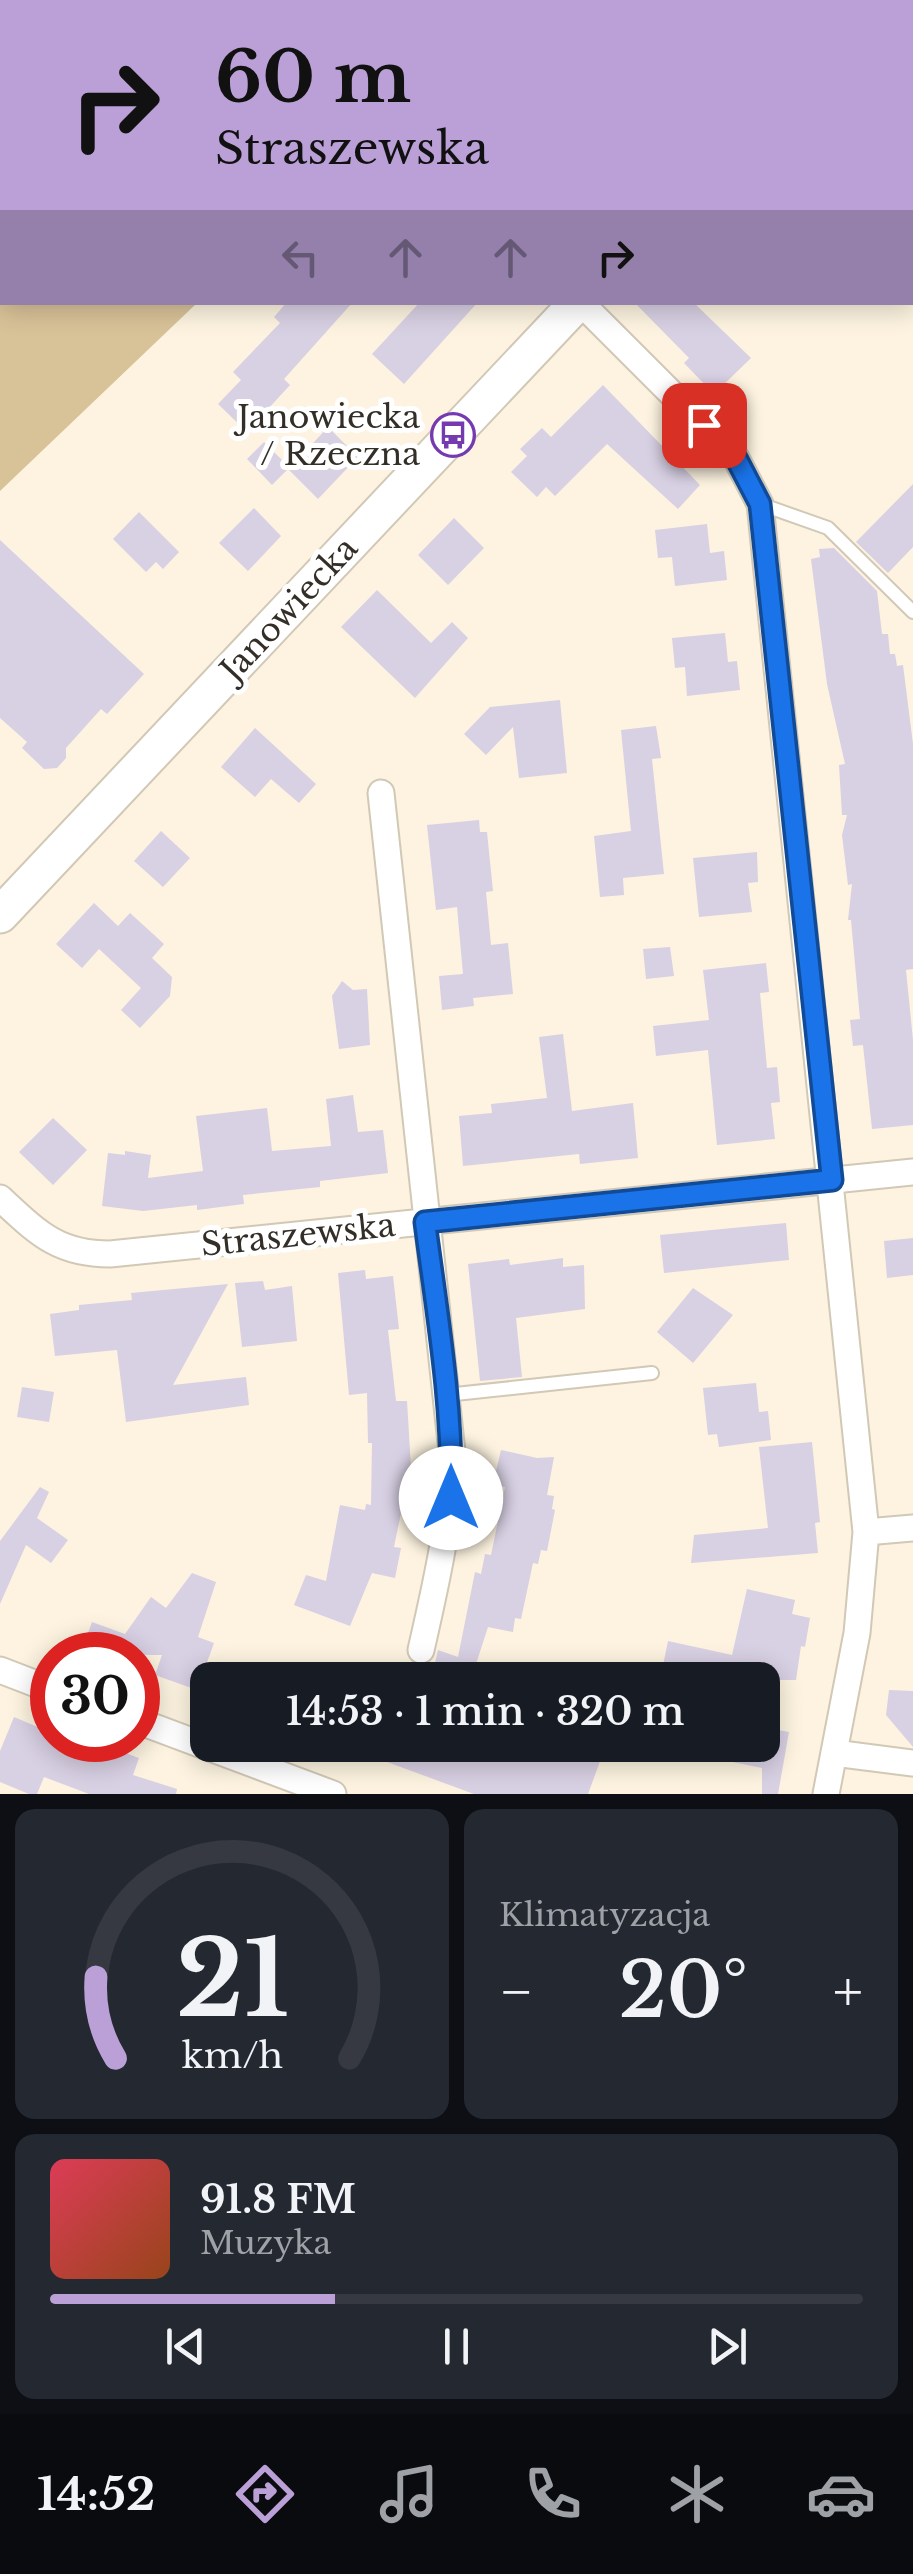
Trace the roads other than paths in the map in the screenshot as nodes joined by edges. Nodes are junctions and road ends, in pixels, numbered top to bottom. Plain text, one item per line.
1 (576, 305) edge
2 (582, 305) edge
3 (760, 504) junction
4 (913, 612) edge
5 (382, 793) dead end
6 (0, 915) edge
7 (913, 1172) edge
8 (832, 1180) junction
9 (0, 1198) edge
10 (425, 1222) junction
11 (652, 1373) dead end
12 (446, 1395) junction
13 (913, 1528) edge
14 (866, 1532) junction
15 (421, 1650) dead end
16 (0, 1670) edge
17 (30, 1682) edge
18 (160, 1729) edge
19 (834, 1753) junction
20 (913, 1763) edge
21 (333, 1794) edge
22 (826, 1794) edge

1 - 6 street, Janowiecka
2 - 3 street
3 - 4 lane
3 - 8 street
5 - 10 street
7 - 8 street, Straszewska
8 - 10 street, Straszewska
8 - 14 street
9 - 10 street, Straszewska
10 - 12 street
11 - 12 lane
12 - 15 street
13 - 14 street
14 - 19 street
16 - 17 street
18 - 21 street
19 - 20 street
19 - 22 street

